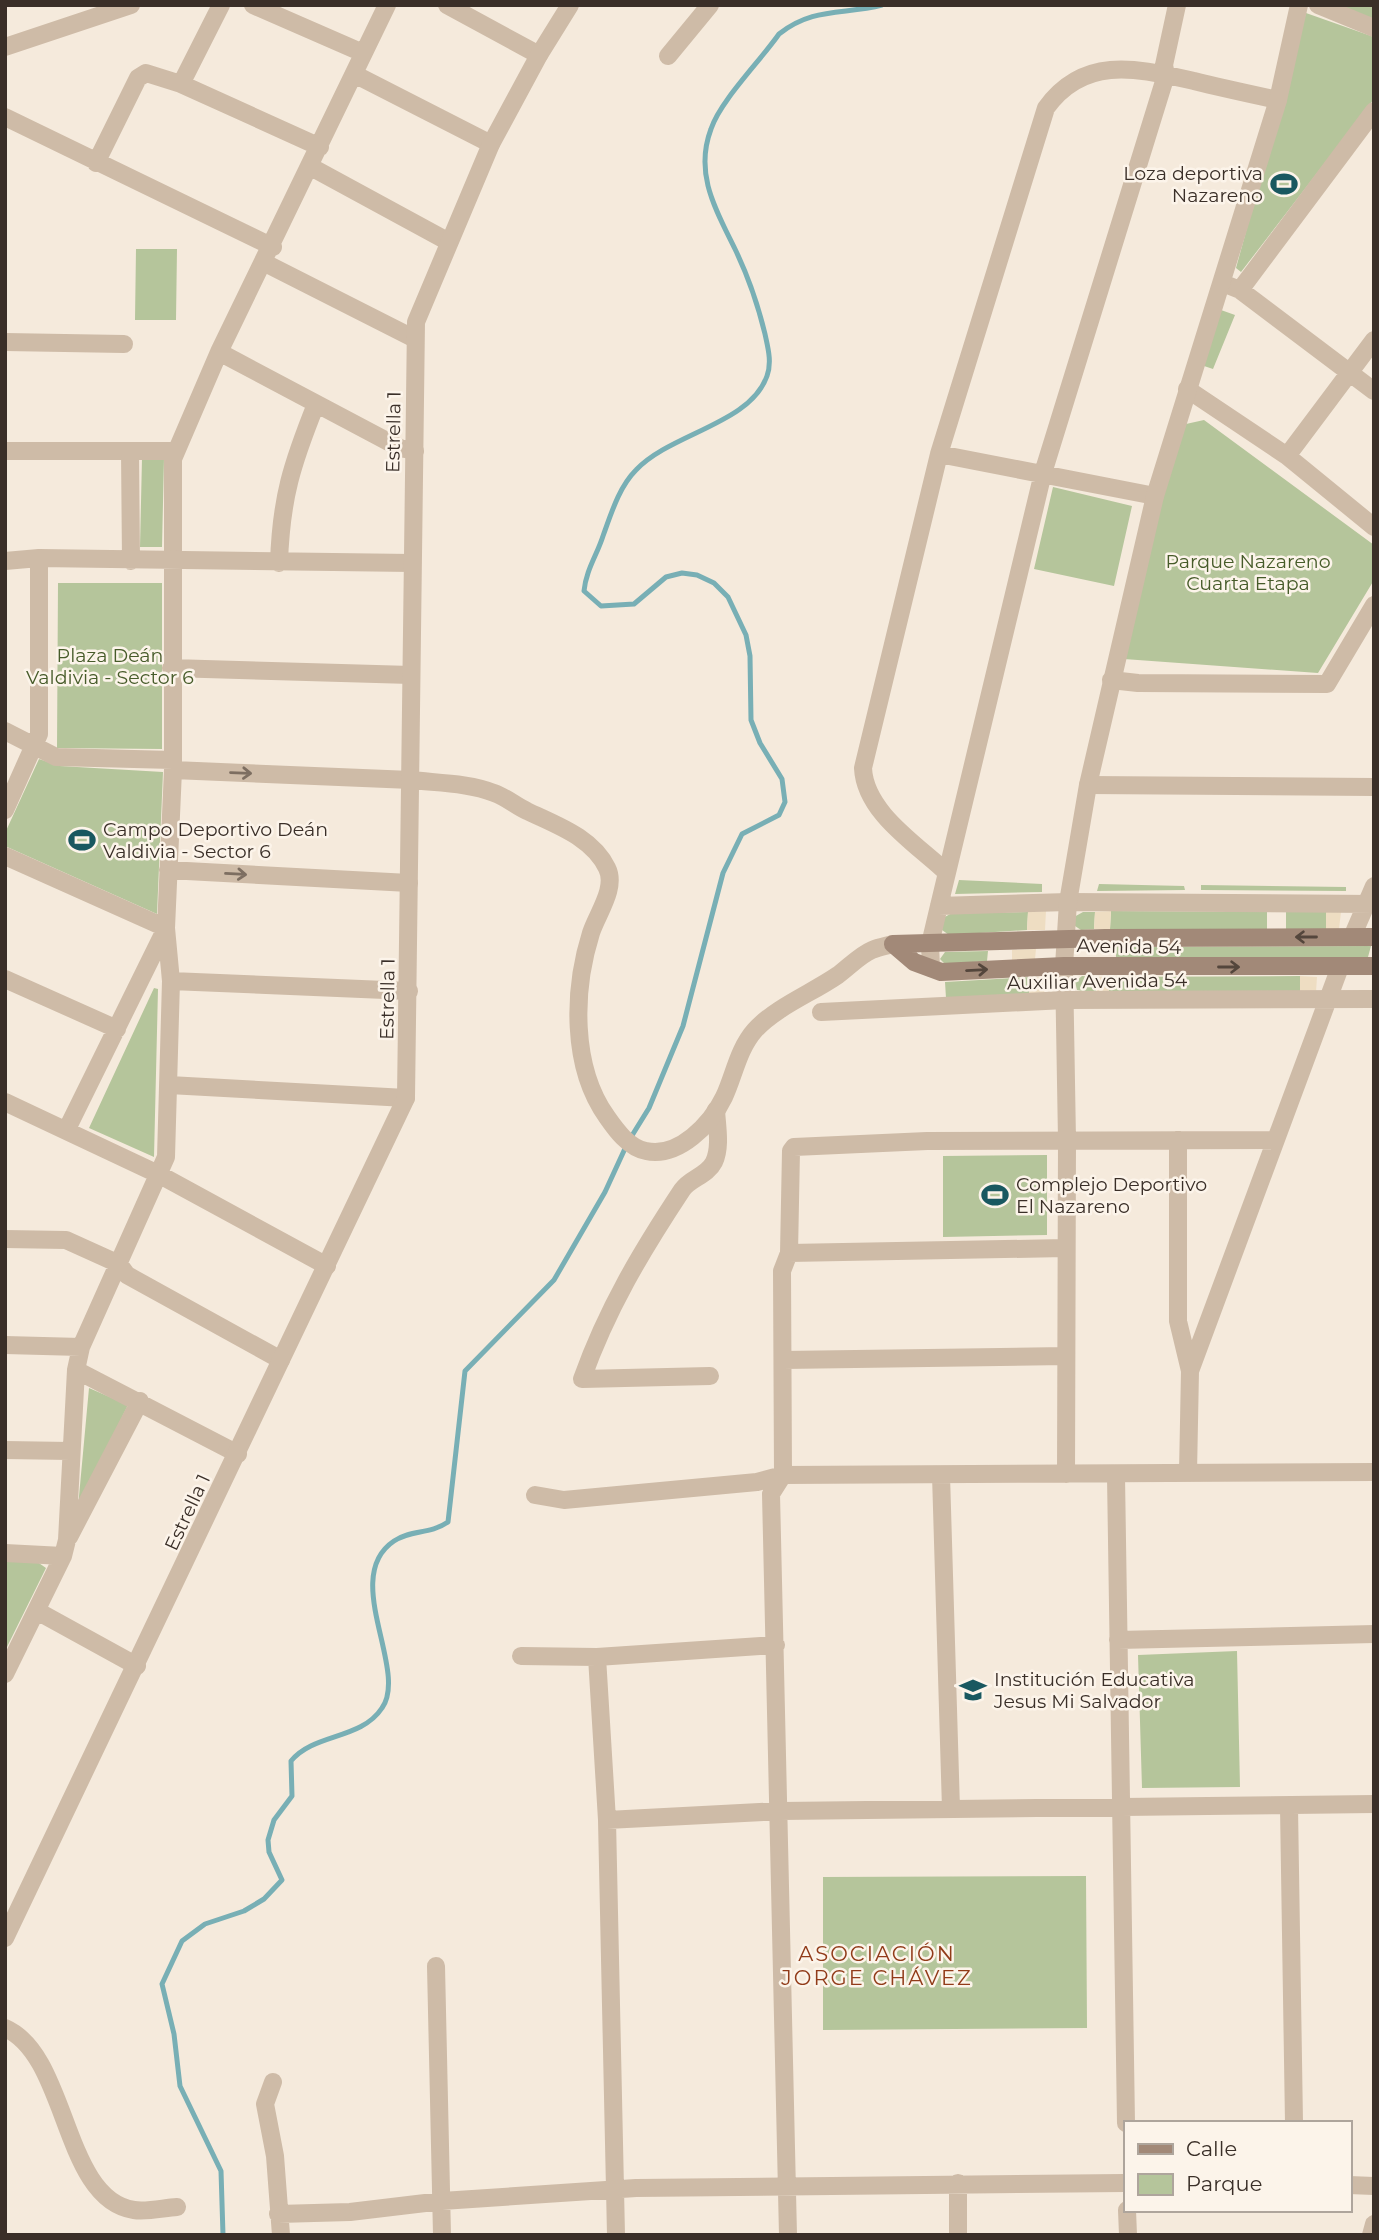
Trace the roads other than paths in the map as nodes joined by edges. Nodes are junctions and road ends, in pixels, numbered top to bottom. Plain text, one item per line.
1 (131, 5) edge
2 (221, 5) edge
3 (253, 5) edge
4 (387, 5) edge
5 (447, 5) edge
6 (570, 5) edge
7 (710, 5) edge
8 (1177, 5) edge
9 (1299, 5) edge
10 (1318, 5) edge
11 (1374, 28) edge
12 (5, 47) edge
13 (363, 53) junction
14 (539, 55) junction
15 (668, 56) dead end
16 (354, 74) junction
17 (1166, 75) junction
18 (181, 84) junction
19 (1278, 100) junction
20 (1374, 111) edge
21 (5, 117) edge
22 (491, 144) junction
23 (320, 147) junction
24 (96, 163) junction
25 (311, 167) junction
26 (449, 242) junction
27 (269, 255) junction
28 (1221, 283) junction
29 (1240, 290) junction
30 (415, 338) junction
31 (1374, 340) edge
32 (5, 342) edge
33 (124, 344) dead end
34 (219, 352) junction
35 (1350, 372) junction
36 (1187, 389) junction
37 (1374, 391) edge
38 (316, 404) junction
39 (5, 451) edge
40 (130, 451) junction
41 (176, 451) junction
42 (415, 451) junction
43 (939, 454) junction
44 (1287, 456) junction
45 (1043, 473) junction
46 (1155, 496) junction
47 (1374, 527) edge
48 (39, 558) junction
49 (172, 560) junction
50 (5, 561) edge
51 (131, 561) junction
52 (279, 563) junction
53 (412, 563) junction
54 (1374, 605) edge
55 (171, 668) junction
56 (411, 675) junction
57 (1111, 680) junction
58 (5, 731) edge
59 (34, 747) junction
60 (173, 765) junction
61 (411, 780) junction
62 (1088, 786) junction
63 (1374, 788) edge
64 (5, 810) edge
65 (5, 856) edge
66 (168, 870) junction
67 (947, 873) junction
68 (409, 883) junction
69 (1374, 886) edge
70 (1068, 902) junction
71 (1370, 903) edge
72 (939, 906) junction
73 (166, 929) junction
74 (1352, 937) junction
75 (1374, 937) edge
76 (1063, 939) junction
77 (893, 944) junction
78 (930, 944) junction
79 (1064, 966) junction
80 (1374, 966) edge
81 (1340, 967) junction
82 (931, 968) junction
83 (5, 979) edge
84 (171, 981) junction
85 (409, 991) junction
86 (1374, 999) edge
87 (1065, 1000) junction
88 (1327, 1000) junction
89 (821, 1012) dead end
90 (117, 1029) junction
91 (169, 1085) junction
92 (406, 1098) junction
93 (5, 1102) edge
94 (716, 1110) junction
95 (67, 1129) junction
96 (1067, 1140) junction
97 (1178, 1140) junction
98 (1274, 1140) junction
99 (160, 1175) junction
100 (5, 1239) edge
101 (1065, 1248) junction
102 (789, 1253) junction
103 (119, 1264) junction
104 (327, 1266) junction
105 (5, 1345) edge
106 (81, 1347) junction
107 (1065, 1356) junction
108 (281, 1360) junction
109 (783, 1360) junction
110 (76, 1370) junction
111 (1190, 1371) junction
112 (710, 1376) dead end
113 (140, 1401) junction
114 (5, 1450) edge
115 (69, 1451) junction
116 (238, 1454) junction
117 (1374, 1472) edge
118 (1188, 1473) junction
119 (1066, 1474) junction
120 (783, 1475) junction
121 (941, 1475) junction
122 (1115, 1475) junction
123 (535, 1495) dead end
124 (65, 1548) junction
125 (5, 1553) edge
126 (37, 1611) junction
127 (1374, 1634) edge
128 (1118, 1640) junction
129 (776, 1645) junction
130 (521, 1656) dead end
131 (597, 1657) junction
132 (137, 1666) junction
133 (5, 1674) edge
134 (1374, 1804) edge
135 (1123, 1807) junction
136 (1289, 1807) junction
137 (951, 1809) junction
138 (781, 1811) junction
139 (607, 1820) junction
140 (5, 1938) edge
141 (436, 1966) dead end
142 (5, 2028) edge
143 (273, 2082) dead end
144 (1126, 2121) edge
145 (1294, 2121) edge
146 (958, 2183) junction
147 (1124, 2183) edge
148 (788, 2185) junction
149 (1351, 2185) edge
150 (1374, 2186) edge
151 (615, 2189) junction
152 (442, 2201) junction
153 (177, 2207) dead end
154 (1127, 2212) edge
155 (278, 2214) junction
156 (1374, 2224) edge
157 (281, 2235) edge
158 (442, 2235) edge
159 (617, 2235) edge
160 (789, 2235) edge
161 (958, 2235) edge
162 (1128, 2235) edge
163 (1371, 2235) edge

1 - 12 street
2 - 18 street
3 - 13 street
4 - 13 street
5 - 14 street
6 - 14 street, Estrella 1
7 - 15 street
8 - 17 street
9 - 19 street
10 - 11 street
13 - 16 street
14 - 22 street, Estrella 1
16 - 22 street
16 - 23 street
17 - 19 street
17 - 43 street
17 - 45 street
18 - 23 street
18 - 24 street
19 - 28 street
20 - 29 street
21 - 24 street
22 - 26 street, Estrella 1
23 - 25 street
24 - 27 street
25 - 26 street
25 - 27 street
26 - 30 street, Estrella 1
27 - 30 street
27 - 34 street
28 - 29 street
28 - 36 street
29 - 35 street
30 - 42 street, Estrella 1
31 - 35 street
32 - 33 street
34 - 38 street
34 - 41 street
35 - 37 street
35 - 44 street
36 - 44 street
36 - 46 street
38 - 42 street
38 - 52 street
39 - 40 street
40 - 41 street
40 - 51 street
41 - 49 street
42 - 53 street, Estrella 1
43 - 45 street
43 - 67 street
44 - 47 street
45 - 46 street
45 - 67 street
46 - 57 street
48 - 50 street
48 - 51 street
48 - 59 street
49 - 51 street
49 - 52 street
49 - 55 street
52 - 53 street
53 - 56 street, Estrella 1
54 - 57 street
55 - 56 street
55 - 60 street
56 - 61 street, Estrella 1
57 - 62 street
58 - 59 street
59 - 60 street
59 - 64 street
60 -> 61 street
60 - 66 street
61 - 68 street, Estrella 1
61 - 94 street
62 - 63 street
62 - 70 street
65 - 73 street
66 -> 68 street
66 - 73 street
67 - 72 street
68 - 85 street, Estrella 1
69 - 71 street
70 - 71 street
70 - 72 street
70 - 76 street
71 - 74 street
72 - 78 street
73 - 84 street
73 - 90 street
74 - 75 main road, Avenida 54
74 -> 76 main road, Avenida 54
76 - 78 main road, Avenida 54
76 - 79 street
77 - 78 main road, Avenida 54
77 - 82 main road, Avenida 54
77 - 94 street
78 - 82 street
79 -> 81 main road, Avenida 54
82 -> 79 main road, Avenida 54
79 - 87 street
80 - 81 main road, Avenida 54
81 - 88 street
83 - 90 street
84 - 85 street
84 - 91 street
85 - 92 street, Estrella 1
86 - 88 street, Auxiliar Avenida 54
87 - 88 street, Auxiliar Avenida 54
87 - 89 street, Auxiliar Avenida 54
87 - 96 street
88 - 98 street
90 - 95 street
91 - 92 street
91 - 99 street
92 - 104 street, Estrella 1
93 - 95 street
94 - 112 street
95 - 99 street
96 - 97 street
96 - 101 street
96 - 102 street
97 - 98 street
97 - 111 street
98 - 111 street
99 - 103 street
99 - 104 street
100 - 103 street
101 - 102 street
101 - 107 street
102 - 109 street
103 - 106 street
103 - 108 street
104 - 108 street, Estrella 1
105 - 106 street
106 - 110 street
107 - 109 street
107 - 119 street
108 - 116 street, Estrella 1
109 - 120 street
110 - 113 street
110 - 115 street
111 - 118 street
113 - 116 street
113 - 124 street
114 - 115 street
115 - 124 street
116 - 132 street, Estrella 1
117 - 118 street
118 - 122 street
119 - 121 street
119 - 122 street
120 - 121 street
120 - 123 street
120 - 129 street
121 - 137 street
122 - 128 street
124 - 125 street
124 - 126 street
126 - 132 street
126 - 133 street
127 - 128 street
128 - 135 street
129 - 131 street
129 - 138 street
130 - 131 street
131 - 139 street
132 - 140 street, Estrella 1
134 - 136 street
135 - 136 street
135 - 137 street
135 - 144 street
136 - 145 street
137 - 138 street
138 - 139 street
138 - 148 street
139 - 151 street
141 - 152 street
142 - 153 street
143 - 155 street
146 - 147 street
146 - 148 street
146 - 161 street
148 - 151 street
148 - 160 street
149 - 150 street
151 - 152 street
151 - 159 street
152 - 155 street
152 - 158 street
154 - 162 street
155 - 157 street
156 - 163 street

